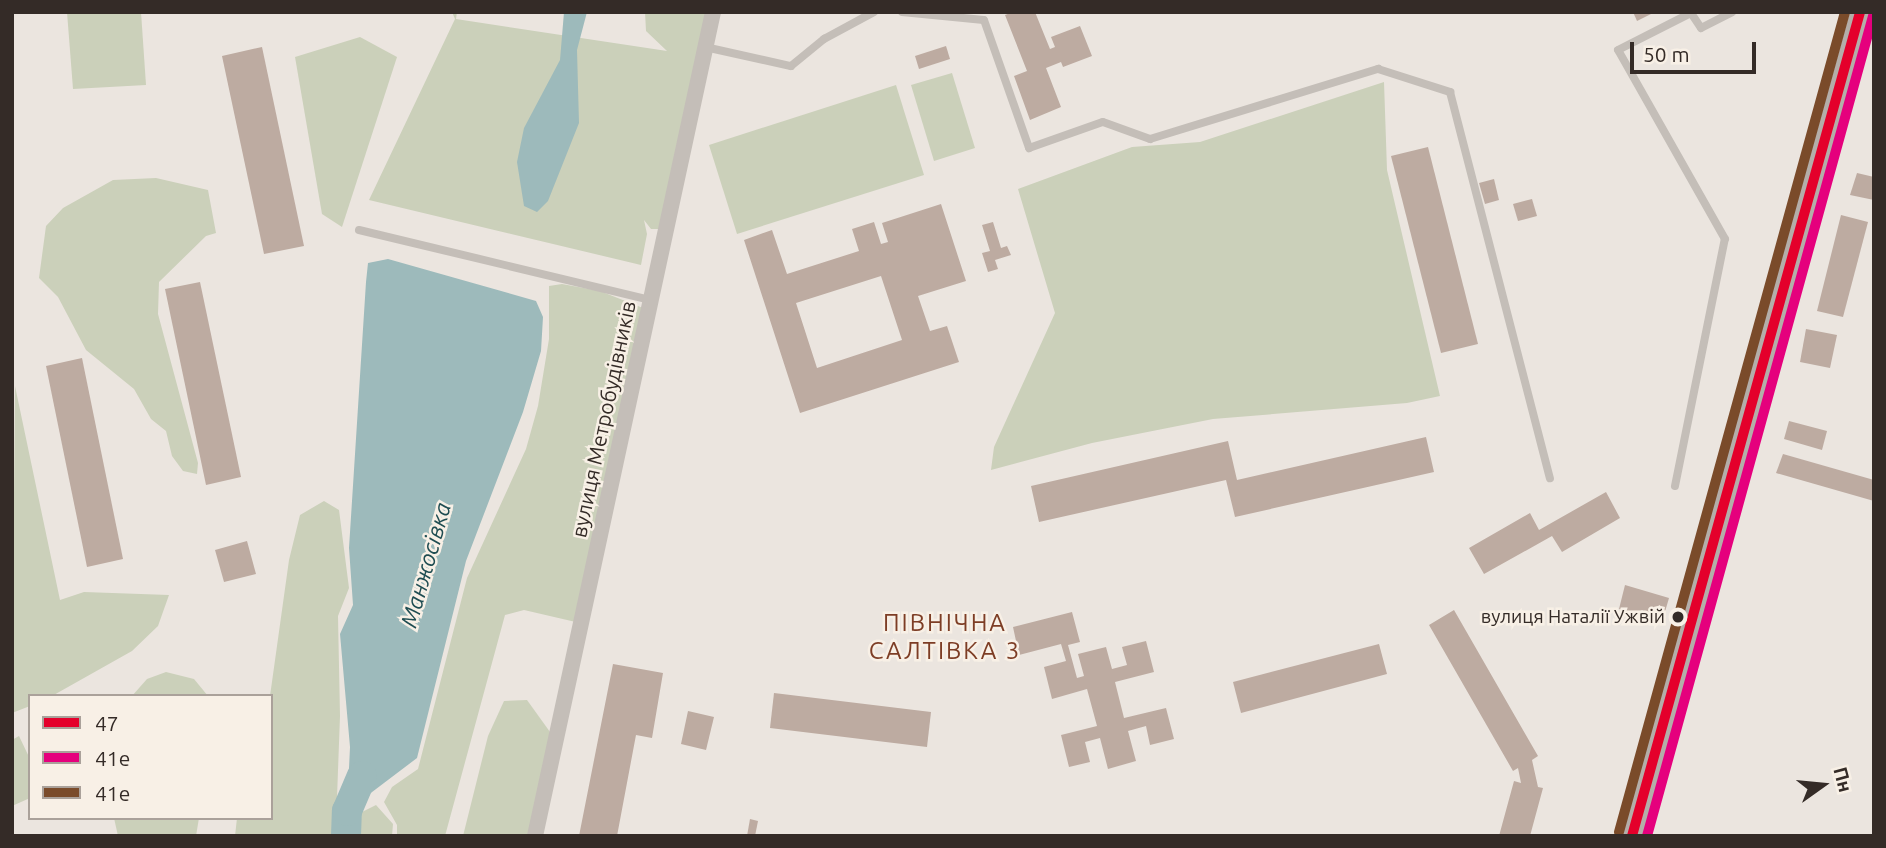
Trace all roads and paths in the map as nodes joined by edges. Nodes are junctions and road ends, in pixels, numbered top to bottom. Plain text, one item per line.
1 (713, 12) edge
2 (874, 12) edge
3 (902, 12) edge
4 (1732, 12) edge
5 (1860, 12) edge
6 (705, 47) junction
7 (359, 230) dead end
8 (650, 300) junction
9 (1550, 478) dead end
10 (1675, 486) dead end
11 (535, 836) edge
12 (1632, 836) edge

1 - 6 street, вулиця Метробудівників
2 - 6 lane
3 - 9 lane
4 - 10 lane
5 - 12 main road
6 - 8 street, вулиця Метробудівників
7 - 8 lane
8 - 11 street, вулиця Метробудівників

